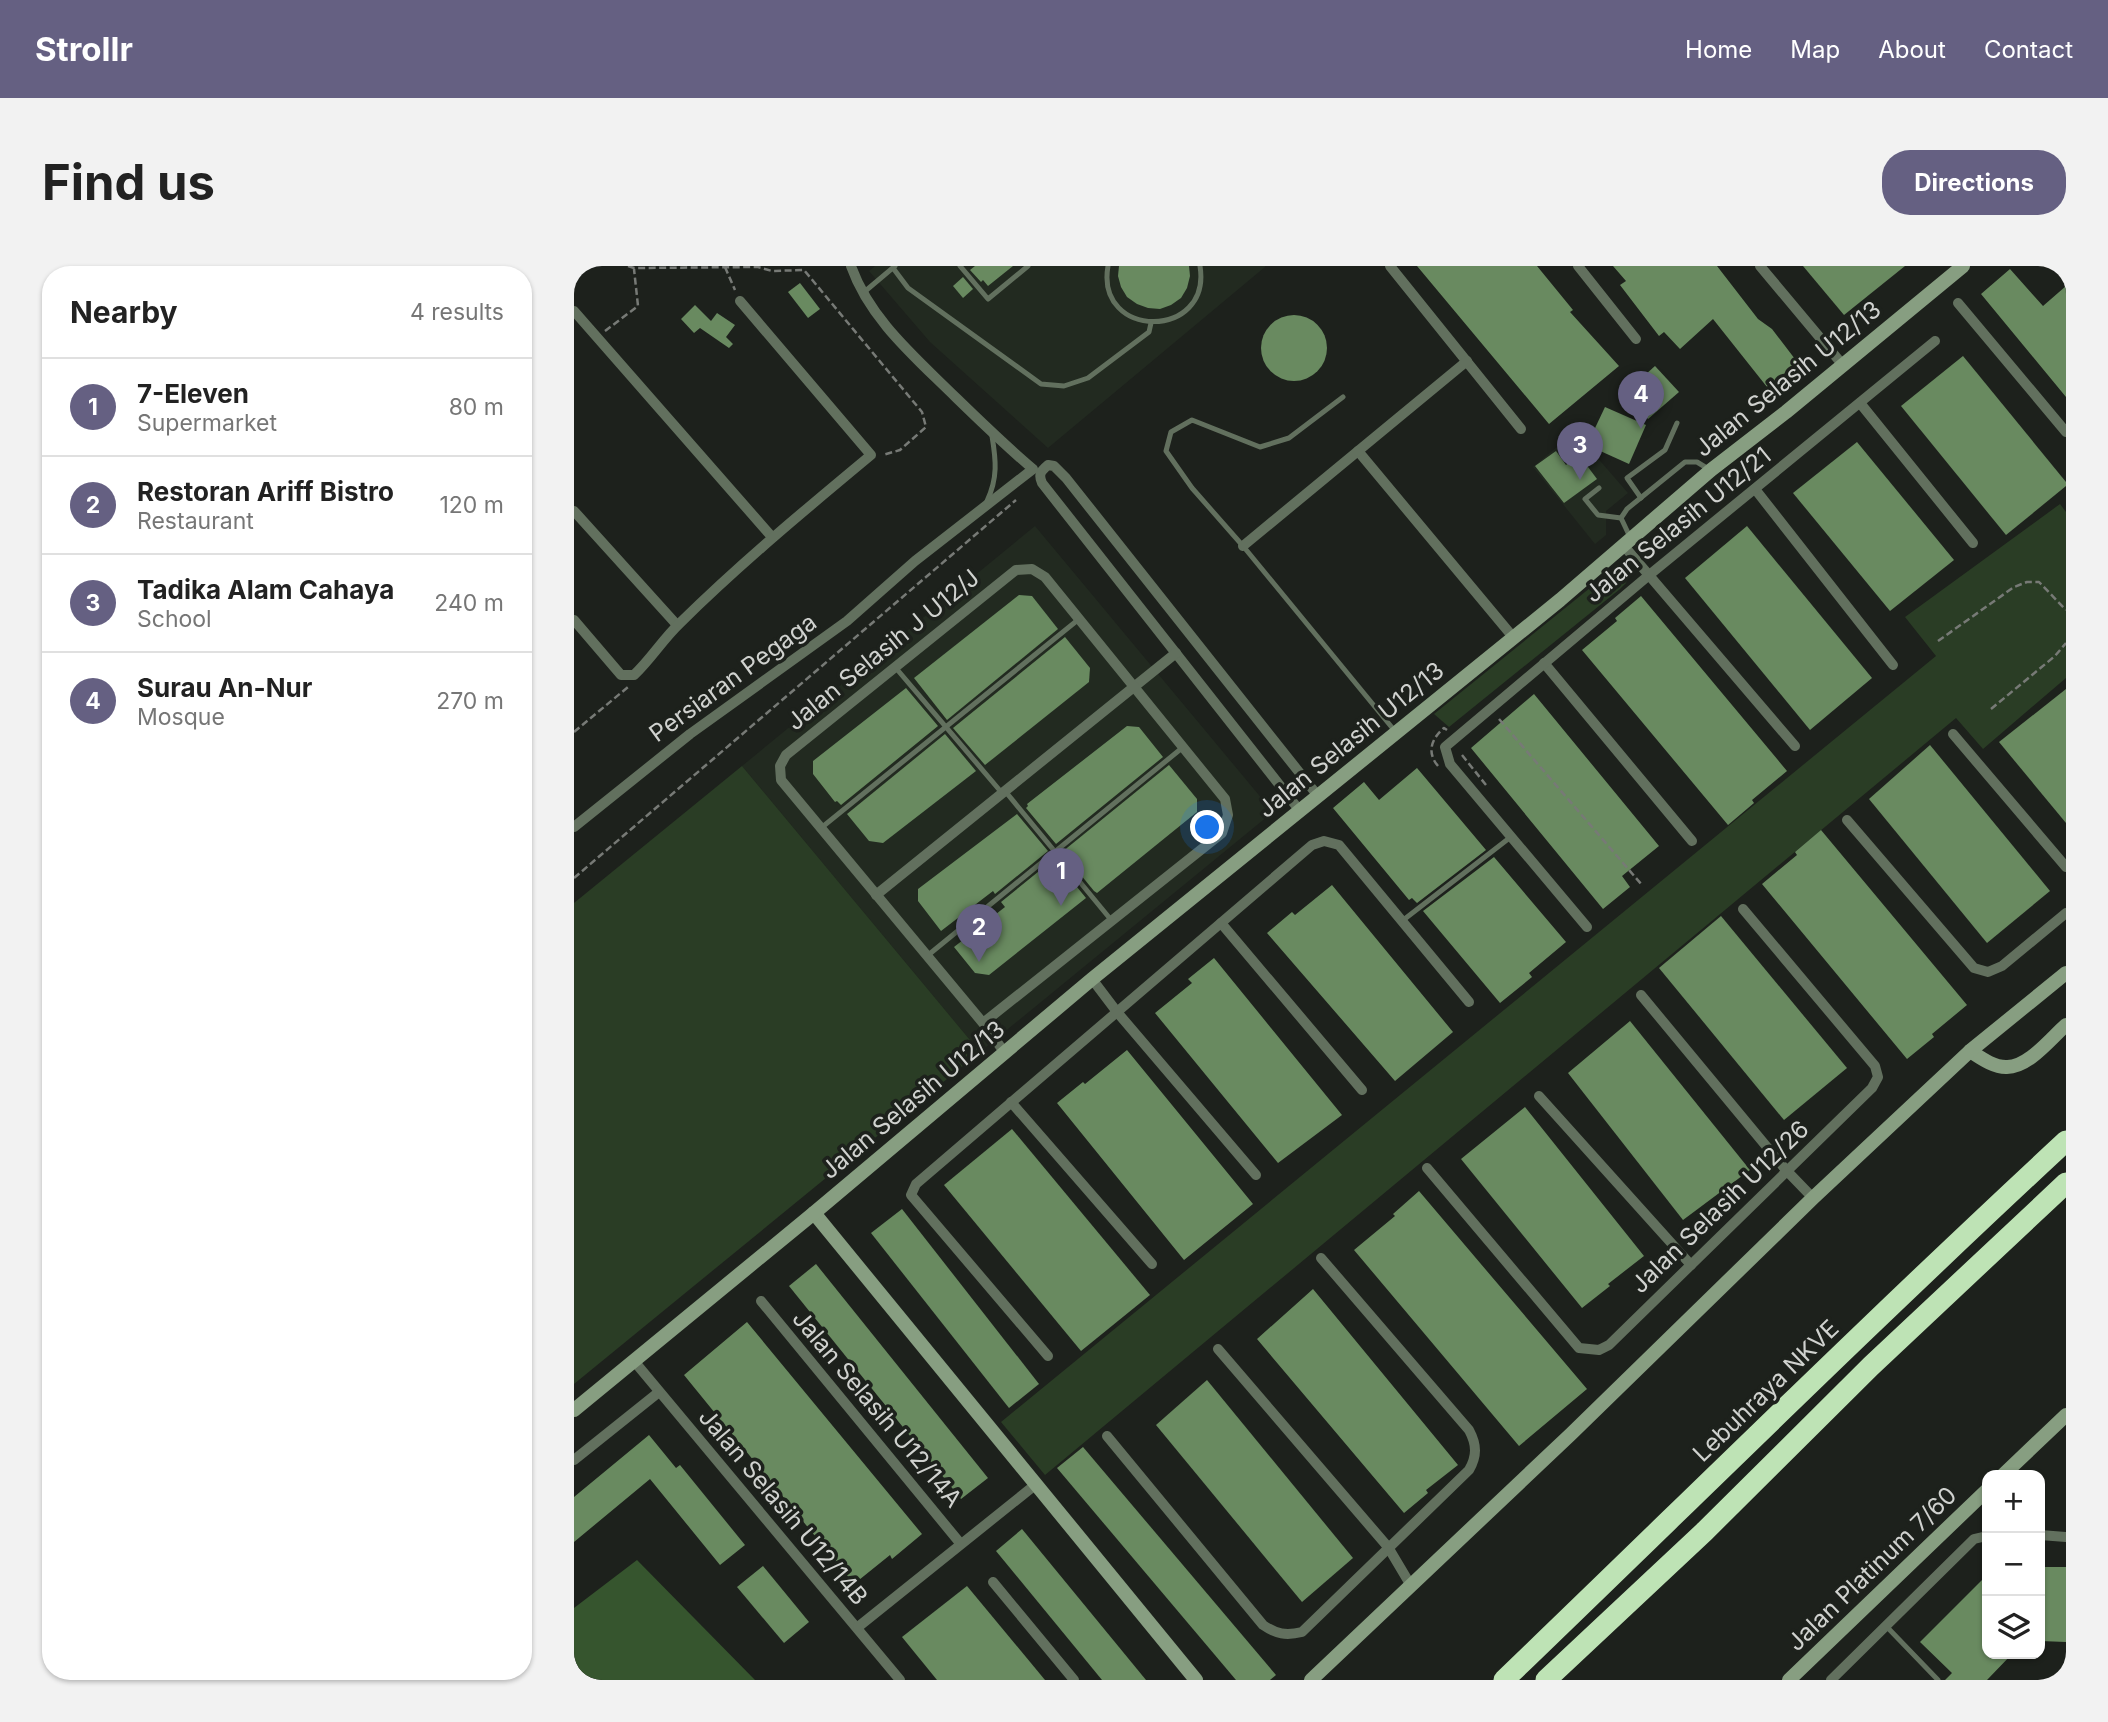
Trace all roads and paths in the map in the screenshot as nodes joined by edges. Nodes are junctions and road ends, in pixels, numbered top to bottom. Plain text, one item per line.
1 (628, 266) edge
2 (851, 266) edge
3 (960, 266) edge
4 (1027, 266) edge
5 (1108, 266) edge
6 (1200, 266) edge
7 (1390, 266) edge
8 (1578, 266) edge
9 (1760, 266) edge
10 (1963, 266) edge
11 (725, 267) edge
12 (894, 267) edge
13 (634, 268) junction
14 (863, 293) junction
15 (740, 301) joint
16 (1958, 303) dead end
17 (574, 311) edge
18 (1151, 323) junction
19 (597, 337) junction
20 (1636, 340) dead end
21 (1935, 341) dead end
22 (1467, 361) junction
23 (1842, 364) junction
24 (1343, 397) dead end
25 (1860, 403) junction
26 (1677, 423) dead end
27 (1521, 429) dead end
28 (2066, 432) edge
29 (991, 433) junction
30 (1358, 451) junction
31 (872, 455) junction
32 (1711, 470) junction
33 (1599, 488) dead end
34 (1755, 489) junction
35 (1022, 495) dead end
36 (1641, 498) junction
37 (574, 510) edge
38 (982, 510) junction
39 (1621, 518) junction
40 (772, 537) junction
41 (1628, 543) junction
42 (1973, 543) dead end
43 (1243, 546) junction
44 (1648, 576) junction
45 (2066, 610) edge
46 (1079, 618) junction
47 (574, 620) edge
48 (677, 625) junction
49 (1513, 638) junction
50 (1938, 641) dead end
51 (2066, 643) edge
52 (1176, 653) junction
53 (1544, 663) junction
54 (1894, 665) dead end
55 (895, 667) junction
56 (634, 675) junction
57 (1134, 686) junction
58 (1489, 709) junction
59 (1991, 709) dead end
60 (945, 727) junction
61 (574, 732) edge
62 (1396, 732) junction
63 (1954, 734) dead end
64 (1795, 746) dead end
65 (1183, 747) junction
66 (1460, 753) dead end
67 (1489, 790) dead end
68 (1003, 792) junction
69 (1318, 796) junction
70 (1300, 811) junction
71 (1847, 820) dead end
72 (574, 827) edge
73 (821, 828) junction
74 (1512, 836) junction
75 (1692, 841) dead end
76 (1055, 852) junction
77 (2066, 867) edge
78 (574, 878) edge
79 (1642, 885) dead end
80 (876, 895) junction
81 (1743, 909) dead end
82 (2066, 912) edge
83 (1112, 921) junction
84 (1402, 921) junction
85 (1221, 923) junction
86 (1587, 926) dead end
87 (927, 956) junction
88 (2066, 973) edge
89 (1092, 979) junction
90 (1642, 995) dead end
91 (1469, 1002) dead end
92 (1117, 1012) junction
93 (983, 1023) junction
94 (2066, 1025) edge
95 (1970, 1051) junction
96 (1004, 1053) junction
97 (1362, 1090) dead end
98 (1539, 1096) dead end
99 (1011, 1102) junction
100 (2066, 1141) edge
101 (1427, 1168) dead end
102 (1786, 1170) junction
103 (1256, 1175) dead end
104 (2066, 1182) edge
105 (1813, 1198) junction
106 (814, 1213) junction
107 (1321, 1258) dead end
108 (1153, 1264) dead end
109 (1691, 1265) junction
110 (761, 1301) dead end
111 (1219, 1349) dead end
112 (1048, 1356) dead end
113 (634, 1361) junction
114 (659, 1392) junction
115 (574, 1410) edge
116 (2064, 1421) edge
117 (1107, 1436) dead end
118 (574, 1460) edge
119 (2009, 1470) edge
120 (1035, 1485) junction
121 (1982, 1495) edge
122 (2045, 1535) edge
123 (1982, 1537) edge
124 (2066, 1537) edge
125 (960, 1543) junction
126 (1388, 1547) junction
127 (993, 1582) dead end
128 (1410, 1584) junction
129 (1886, 1626) junction
130 (858, 1627) junction
131 (2066, 1674) edge
132 (901, 1680) edge
133 (1074, 1680) edge
134 (1196, 1680) edge
135 (1311, 1680) edge
136 (1504, 1680) edge
137 (1546, 1680) edge
138 (1789, 1680) edge
139 (1831, 1680) edge
140 (1938, 1680) edge
141 (2056, 1680) edge
142 (2064, 1680) edge

1 - 13 path
2 - 14 street
3 - 4 lane
5 - 18 lane
6 - 18 lane
7 - 22 street
8 - 20 street
9 - 23 street
10 - 23 street, Jalan Selasih U12/13
11 - 13 path
11 - 15 path
11 - 31 path
12 - 14 lane
12 - 18 lane
13 - 19 path
14 - 29 street
15 - 31 street
16 - 28 street
17 - 19 street
19 - 40 street
21 - 25 street, Jalan Selasih U12/21
22 - 27 street
22 - 30 street
23 - 32 street, Jalan Selasih U12/13
24 - 43 lane
25 - 34 street, Jalan Selasih U12/21
25 - 42 street
26 - 36 lane
29 - 38 lane
29 - 38 street, Persiaran Pegaga
30 - 43 street
30 - 49 street
31 - 40 street
32 - 36 lane
32 - 41 street, Jalan Selasih U12/13
33 - 39 lane
34 - 44 street, Jalan Selasih U12/21
34 - 54 street
35 - 78 path
36 - 39 lane
37 - 48 street
38 - 72 street, Persiaran Pegaga
39 - 41 lane
40 - 48 street
41 - 44 street
41 - 49 street, Jalan Selasih U12/13
43 - 62 lane
44 - 53 street, Jalan Selasih U12/21
44 - 64 street
45 - 50 path
46 - 55 street, Jalan Selasih J U12/J
46 - 57 street
46 - 60 lane
47 - 56 street
48 - 56 street
49 - 62 street, Jalan Selasih U12/13
51 - 59 path
52 - 57 street
52 - 69 street
52 - 70 street
53 - 58 street, Jalan Selasih U12/21
53 - 75 street
55 - 60 lane
55 - 73 street, Jalan Selasih J U12/J
56 - 61 path
57 - 65 street
57 - 68 street
58 - 74 street, Jalan Selasih U12/21
58 - 79 path
60 - 68 lane
60 - 73 lane
62 - 69 street, Jalan Selasih U12/13
63 - 77 street
65 - 76 lane
65 - 83 street
66 - 67 path
68 - 76 lane
68 - 80 street
69 - 70 street, Jalan Selasih U12/13
70 - 89 street, Jalan Selasih U12/13
71 - 82 street
73 - 80 street
74 - 84 lane
74 - 86 street
76 - 83 lane
76 - 87 lane
80 - 87 street
81 - 102 street, Jalan Selasih U12/26
83 - 93 street
84 - 85 street
84 - 91 street
85 - 92 street
85 - 97 street
87 - 93 street
88 - 95 street
89 - 92 street
89 - 96 street, Jalan Selasih U12/13
90 - 102 street
92 - 99 street
92 - 103 street
93 - 96 street
94 - 95 street
95 - 105 street
96 - 106 street, Jalan Selasih U12/13
98 - 109 street
99 - 108 street
99 - 112 street
100 - 136 highway, Lebuhraya NKVE
101 - 109 street, Jalan Selasih U12/26
102 - 105 street
102 - 109 street, Jalan Selasih U12/26
104 - 137 highway
105 - 128 street
106 - 113 street, Jalan Selasih U12/13
106 - 120 street
107 - 126 street
110 - 125 street, Jalan Selasih U12/14A
111 - 126 street
113 - 114 street, Jalan Selasih U12/14B
113 - 115 street, Jalan Selasih U12/13
114 - 118 street
114 - 130 street, Jalan Selasih U12/14B
116 - 119 street
117 - 126 street
120 - 125 street
120 - 134 street
121 - 138 street, Jalan Platinum 7/60
122 - 124 street
123 - 129 street
125 - 130 street
126 - 128 street
127 - 133 street
128 - 135 street
129 - 139 street
129 - 140 lane
130 - 132 street, Jalan Selasih U12/14B
131 - 142 lane
141 - 142 street

